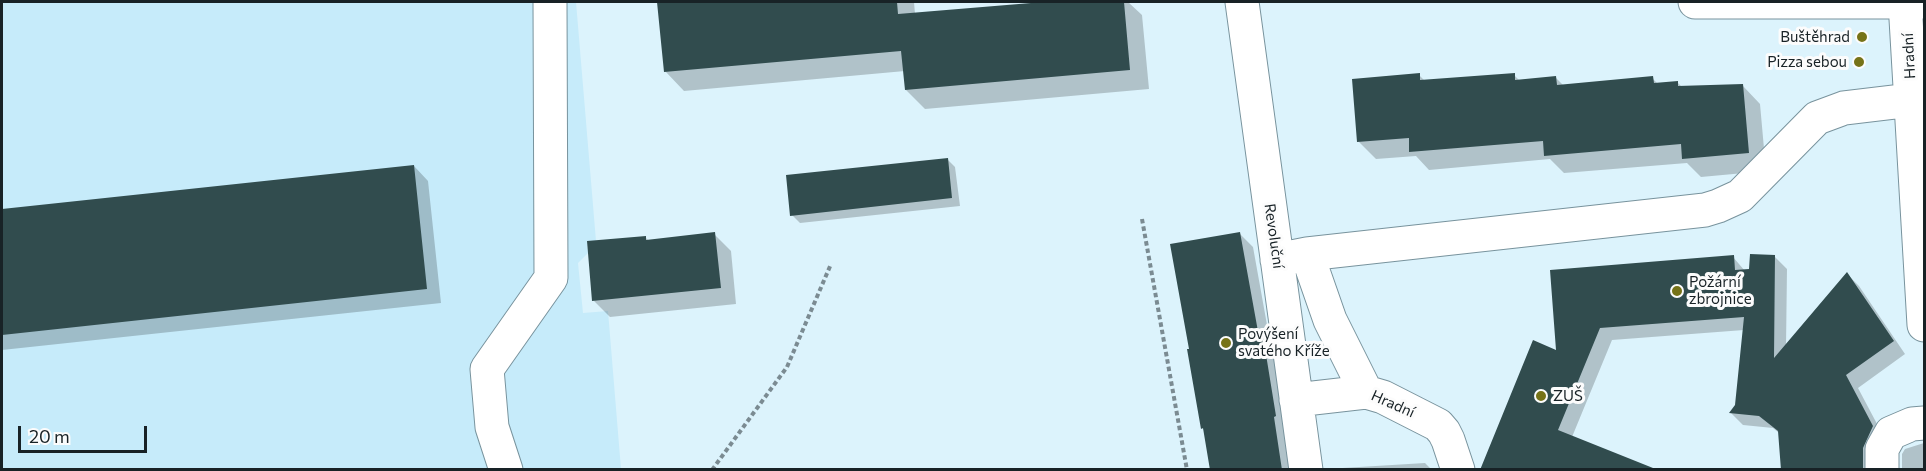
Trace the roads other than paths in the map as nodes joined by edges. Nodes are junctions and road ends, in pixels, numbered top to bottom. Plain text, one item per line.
1 (550, 2) edge
2 (1242, 2) edge
3 (1695, 2) edge
4 (1905, 2) edge
5 (1924, 2) edge
6 (1911, 100) junction
7 (1292, 257) junction
8 (1924, 325) edge
9 (1366, 392) junction
10 (1296, 399) junction
11 (1924, 423) edge
12 (506, 470) edge
13 (1306, 470) edge
14 (1458, 470) edge
15 (1882, 470) edge

1 - 12 street
2 - 7 street, Revoluční
3 - 4 street
4 - 5 street
4 - 6 street, Hradní
6 - 7 street
6 - 8 street, Hradní
7 - 9 street
7 - 10 street, Revoluční
9 - 10 street, Hradní
9 - 14 street, Hradní
10 - 13 street, Revoluční
11 - 15 street

